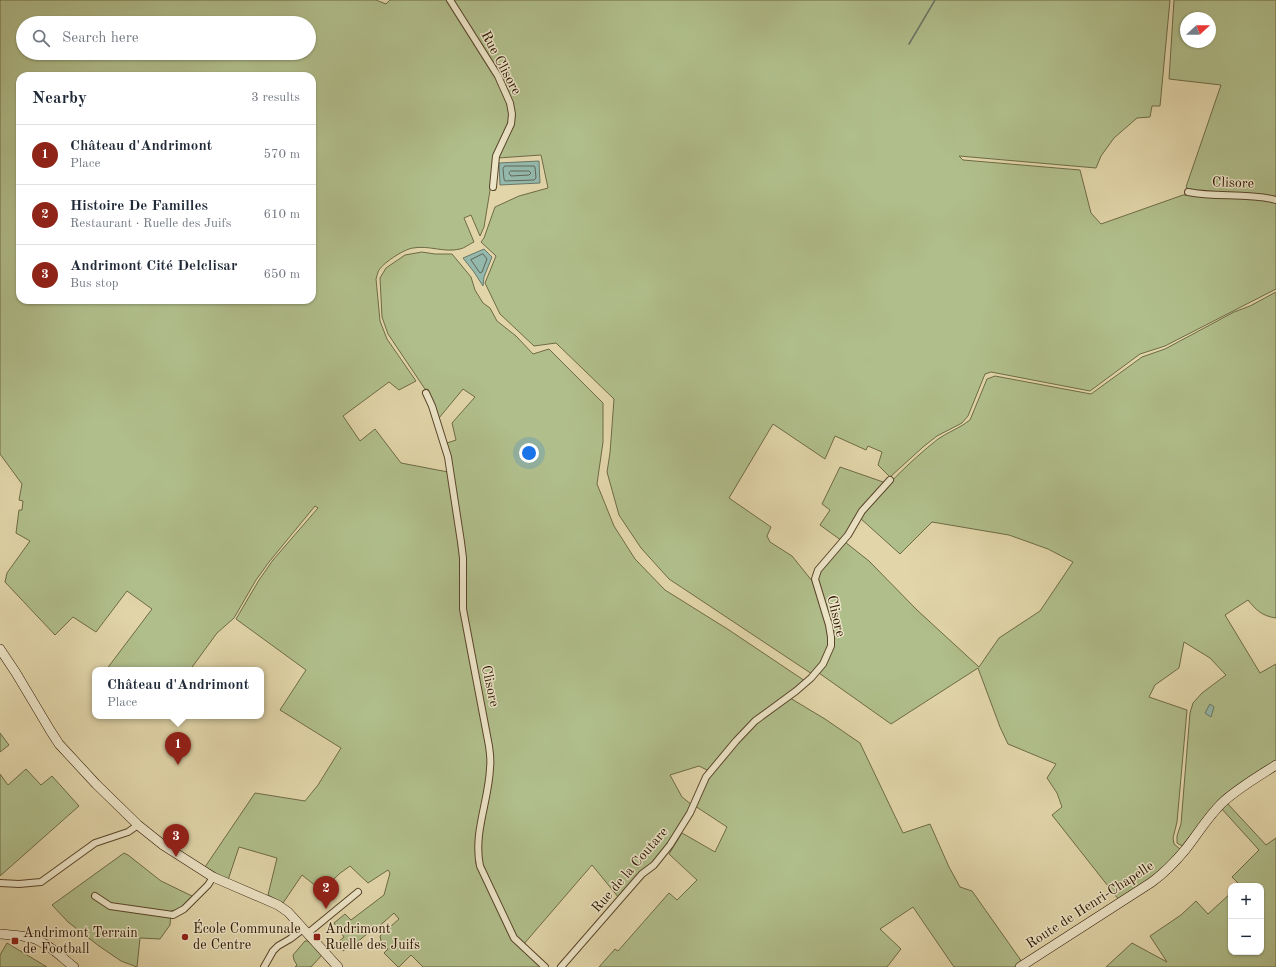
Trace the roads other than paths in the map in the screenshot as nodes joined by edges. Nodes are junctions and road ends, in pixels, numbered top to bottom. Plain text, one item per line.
1 (450, 0) edge
2 (494, 187) dead end
3 (1188, 192) dead end
4 (1276, 200) edge
5 (426, 393) dead end
6 (890, 480) dead end
7 (0, 649) edge
8 (720, 761) joint
9 (1276, 765) edge
10 (138, 825) junction
11 (213, 877) junction
12 (0, 883) edge
13 (358, 892) dead end
14 (95, 896) dead end
15 (306, 931) junction
16 (0, 934) edge
17 (74, 967) edge
18 (264, 967) edge
19 (338, 967) edge
20 (544, 967) edge
21 (561, 967) edge
22 (1020, 967) edge

1 - 2 street, Rue Clisore
3 - 4 street, Clisore
5 - 20 street, Clisore
6 - 8 street, Clisore
7 - 10 street
8 - 21 street, Rue de la Coutare
9 - 22 street, Route de Henri-Chapelle
10 - 11 street
10 - 12 street
11 - 14 street
11 - 15 street
13 - 15 street
15 - 18 street
15 - 19 street
16 - 17 street

